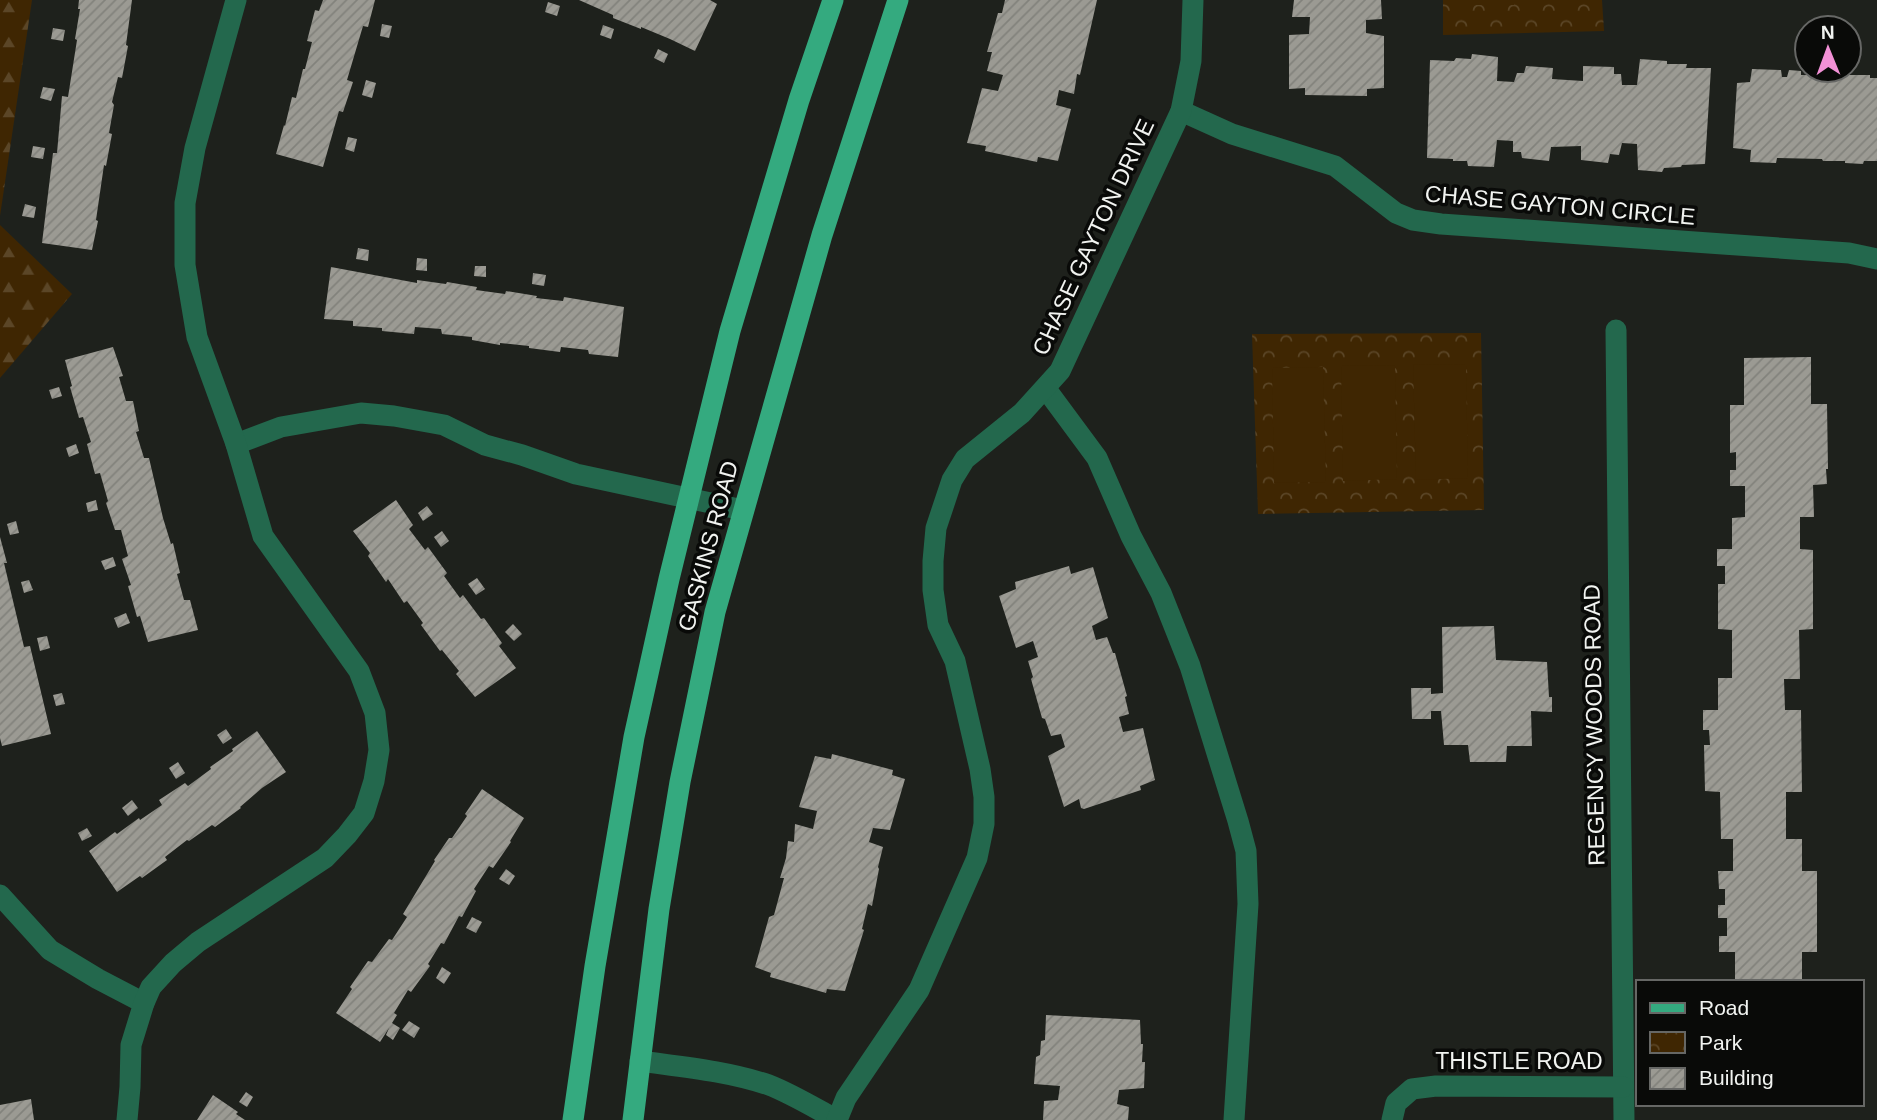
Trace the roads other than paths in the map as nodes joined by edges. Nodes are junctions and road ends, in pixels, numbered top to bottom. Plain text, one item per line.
1 (236, 0) edge
2 (833, 0) edge
3 (898, 0) edge
4 (1193, 0) edge
5 (1181, 111) junction
6 (1877, 259) edge
7 (1616, 330) dead end
8 (1046, 388) junction
9 (236, 444) junction
10 (689, 498) junction
11 (743, 510) junction
12 (0, 895) edge
13 (144, 1003) junction
14 (640, 1061) junction
15 (1623, 1087) junction
16 (127, 1120) edge
17 (572, 1120) edge
18 (633, 1120) edge
19 (837, 1120) edge
20 (1234, 1120) edge
21 (1392, 1120) edge
22 (1624, 1120) edge

1 - 9 street
2 - 10 main road, GASKINS ROAD
3 - 11 main road, GASKINS ROAD
4 - 5 street, CHASE GAYTON DRIVE
5 - 6 street, CHASE GAYTON CIRCLE
5 - 8 street, CHASE GAYTON DRIVE
7 - 15 street, REGENCY WOODS ROAD
8 - 19 street, CHASE GAYTON DRIVE
8 - 20 street
9 - 10 street
9 - 13 street
10 - 11 street
10 - 17 main road, GASKINS ROAD
11 - 14 main road, GASKINS ROAD
12 - 13 street
13 - 16 street
14 - 18 main road, GASKINS ROAD
14 - 19 street, CHASE GAYTON DRIVE
15 - 21 street, THISTLE ROAD
15 - 22 street, REGENCY WOODS ROAD

